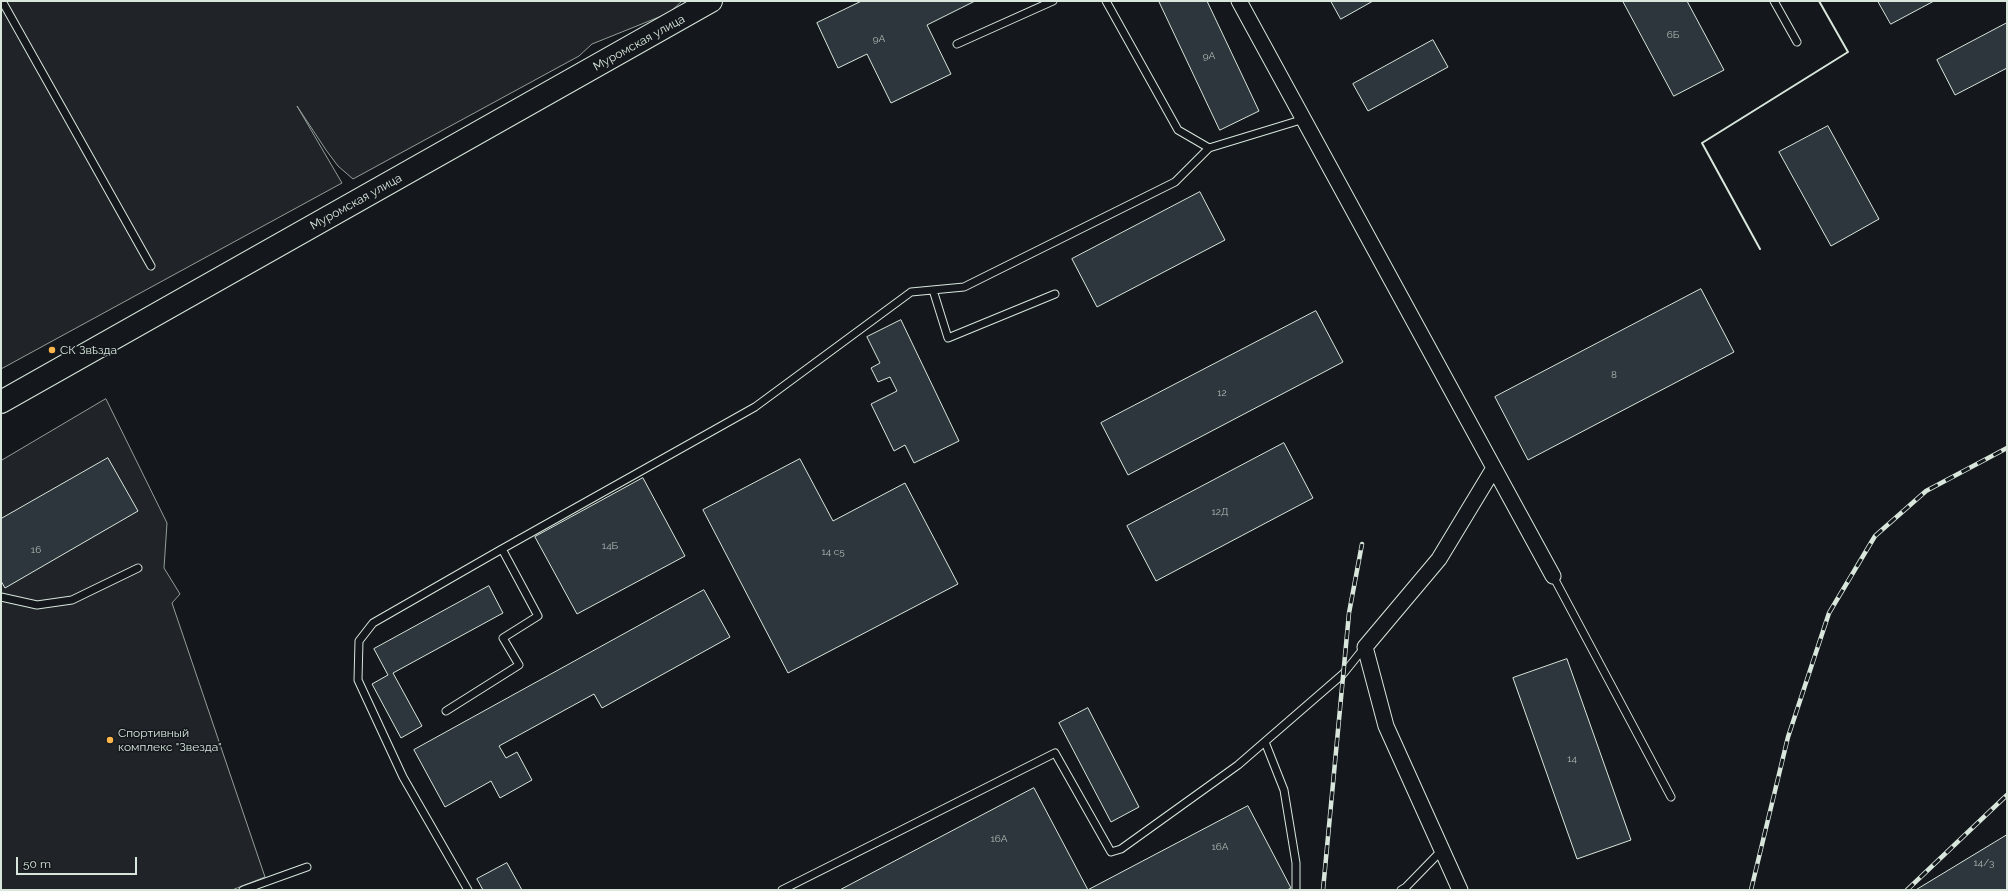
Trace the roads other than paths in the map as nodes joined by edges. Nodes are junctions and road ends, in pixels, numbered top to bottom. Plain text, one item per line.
1 (2, 1) edge
2 (711, 1) edge
3 (1053, 1) edge
4 (1106, 1) edge
5 (1239, 1) edge
6 (1774, 1) edge
7 (1797, 42) dead end
8 (957, 44) dead end
9 (1304, 119) junction
10 (1209, 148) junction
11 (151, 266) dead end
12 (933, 290) junction
13 (1055, 294) dead end
14 (1, 402) edge
15 (1494, 468) junction
16 (502, 549) junction
17 (138, 568) dead end
18 (1553, 576) joint
19 (1, 597) edge
20 (1365, 647) junction
21 (446, 711) dead end
22 (1264, 742) junction
23 (1671, 797) dead end
24 (1442, 850) junction
25 (307, 867) dead end
26 (243, 890) edge
27 (468, 890) edge
28 (782, 890) edge
29 (1296, 890) edge
30 (1401, 890) edge
31 (1460, 890) edge

1 - 11 lane
2 - 14 main road, Муромская улица
3 - 8 lane
4 - 10 lane
5 - 9 street
6 - 7 lane
9 - 10 lane
9 - 15 street
10 - 12 lane
12 - 13 lane
12 - 16 lane
15 - 18 street
15 - 20 street
16 - 21 lane
16 - 27 lane
17 - 19 lane
18 - 23 lane
20 - 22 lane
20 - 24 street
22 - 28 lane
22 - 29 lane
24 - 30 lane
24 - 31 street
25 - 26 lane

